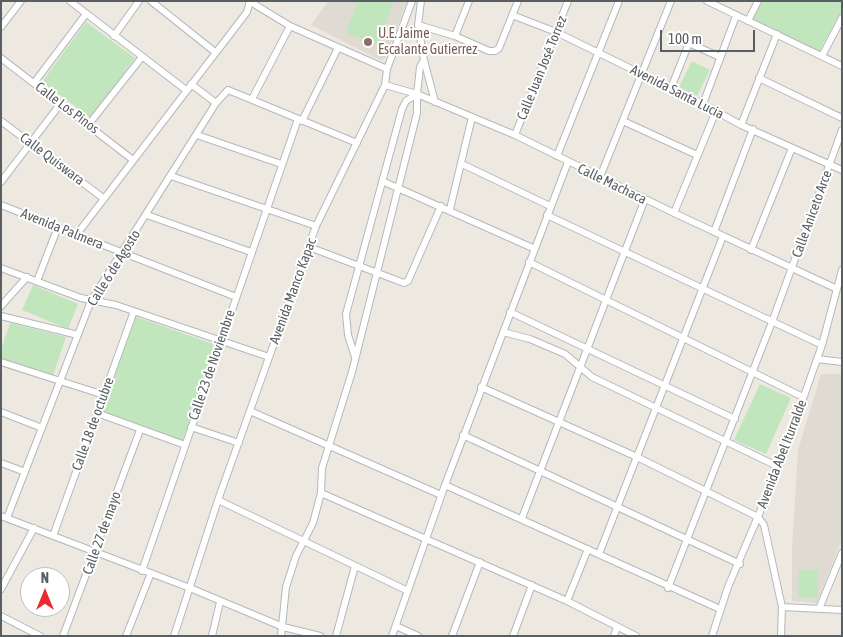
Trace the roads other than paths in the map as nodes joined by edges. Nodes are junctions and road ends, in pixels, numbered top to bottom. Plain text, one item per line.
1 (70, 1) edge
2 (139, 1) edge
3 (151, 1) edge
4 (250, 1) edge
5 (412, 1) edge
6 (421, 1) edge
7 (469, 1) edge
8 (518, 1) edge
9 (568, 1) edge
10 (619, 1) edge
11 (671, 1) edge
12 (707, 1) edge
13 (758, 1) edge
14 (20, 2) edge
15 (86, 14) junction
16 (512, 15) junction
17 (736, 16) junction
18 (842, 18) edge
19 (748, 21) junction
20 (418, 25) junction
21 (290, 26) junction
22 (1, 27) edge
23 (556, 32) junction
24 (777, 34) junction
25 (114, 36) junction
26 (455, 36) junction
27 (338, 48) junction
28 (215, 52) junction
29 (599, 54) junction
30 (822, 56) junction
31 (142, 57) junction
32 (720, 57) junction
33 (1, 58) edge
34 (424, 60) junction
35 (842, 66) edge
36 (387, 69) junction
37 (643, 75) junction
38 (759, 78) junction
39 (34, 83) junction
40 (385, 85) junction
41 (189, 87) junction
42 (671, 88) junction
43 (417, 94) junction
44 (252, 100) junction
45 (436, 102) junction
46 (216, 103) junction
47 (61, 104) junction
48 (703, 104) junction
49 (716, 112) junction
50 (472, 117) junction
51 (842, 118) edge
52 (300, 120) junction
53 (1, 121) edge
54 (623, 121) junction
55 (89, 124) junction
56 (741, 125) junction
57 (753, 130) junction
58 (842, 130) edge
59 (516, 135) junction
60 (197, 136) junction
61 (357, 142) junction
62 (31, 143) junction
63 (792, 148) junction
64 (697, 155) junction
65 (557, 156) junction
66 (133, 160) junction
67 (568, 162) junction
68 (281, 164) junction
69 (462, 164) junction
70 (829, 164) junction
71 (842, 170) edge
72 (171, 176) junction
73 (600, 177) junction
74 (2, 180) edge
75 (382, 181) junction
76 (399, 186) junction
77 (103, 198) junction
78 (645, 199) junction
79 (1, 205) edge
80 (441, 206) junction
81 (550, 206) junction
82 (266, 209) junction
83 (450, 209) junction
84 (674, 214) junction
85 (146, 215) junction
86 (547, 215) junction
87 (316, 226) junction
88 (58, 227) junction
89 (714, 232) junction
90 (77, 234) junction
91 (723, 236) junction
92 (308, 246) junction
93 (535, 249) junction
94 (751, 250) junction
95 (251, 252) junction
96 (624, 252) junction
97 (122, 254) junction
98 (529, 262) junction
99 (359, 266) junction
100 (1, 268) edge
101 (792, 269) junction
102 (842, 270) edge
103 (376, 272) junction
104 (27, 277) junction
105 (37, 281) junction
106 (837, 289) junction
107 (702, 290) junction
108 (236, 297) junction
109 (605, 300) junction
110 (91, 301) junction
111 (1, 306) edge
112 (134, 311) junction
113 (510, 312) junction
114 (1, 316) edge
115 (772, 322) junction
116 (502, 332) junction
117 (78, 335) junction
118 (683, 338) junction
119 (221, 341) junction
120 (822, 345) junction
121 (587, 350) junction
122 (269, 357) junction
123 (355, 357) junction
124 (817, 359) junction
125 (1, 362) edge
126 (842, 362) edge
127 (580, 368) junction
128 (753, 370) junction
129 (60, 381) junction
130 (665, 386) junction
131 (481, 387) junction
132 (104, 395) junction
133 (803, 397) junction
134 (656, 409) junction
135 (250, 411) junction
136 (1, 412) edge
137 (98, 413) junction
138 (735, 419) junction
139 (557, 421) junction
140 (191, 427) junction
141 (42, 428) junction
142 (140, 430) junction
143 (463, 435) junction
144 (725, 442) junction
145 (239, 443) junction
146 (185, 445) junction
147 (329, 445) junction
148 (637, 457) junction
149 (1, 463) edge
150 (779, 468) junction
151 (540, 470) junction
152 (25, 472) junction
153 (445, 484) junction
154 (705, 492) junction
155 (321, 493) junction
156 (441, 495) junction
157 (218, 500) junction
158 (618, 505) junction
159 (4, 517) edge
160 (758, 517) junction
161 (522, 518) junction
162 (34, 528) junction
163 (53, 536) junction
164 (687, 539) junction
165 (427, 540) junction
166 (304, 541) junction
167 (588, 549) junction
168 (94, 552) junction
169 (842, 553) edge
170 (599, 554) junction
171 (840, 561) edge
172 (480, 562) junction
173 (740, 564) junction
174 (355, 566) junction
175 (142, 571) junction
176 (151, 573) junction
177 (532, 585) junction
178 (1, 588) edge
179 (190, 588) junction
180 (668, 588) junction
181 (408, 591) junction
182 (567, 601) junction
183 (220, 602) junction
184 (782, 607) junction
185 (720, 609) junction
186 (818, 609) junction
187 (842, 610) edge
188 (1, 616) edge
189 (396, 626) junction
190 (283, 627) junction
191 (617, 627) junction
192 (40, 636) edge
193 (63, 636) edge
194 (126, 636) edge
195 (174, 636) edge
196 (212, 636) edge
197 (281, 636) edge
198 (320, 636) edge
199 (336, 636) edge
200 (392, 636) edge
201 (418, 636) edge
202 (452, 636) edge
203 (513, 636) edge
204 (614, 636) edge
205 (636, 636) edge
206 (712, 636) edge
207 (780, 636) edge

1 - 15 street
2 - 25 street
3 - 28 street
4 - 21 street
4 - 28 street
5 - 36 street, Avenida Manco Kapac
6 - 20 street
7 - 26 street
8 - 16 street
9 - 23 street, Calle Juan José Torrez
10 - 29 street
11 - 37 street
12 - 17 street
13 - 19 street
14 - 22 street
15 - 25 street
15 - 39 street
16 - 23 street, Avenida Santa Lucia
16 - 26 street
17 - 19 street
17 - 32 street
18 - 30 street
19 - 24 street
20 - 26 street
20 - 34 street
21 - 27 street
21 - 44 street
23 - 29 street, Avenida Santa Lucia
23 - 59 street, Calle Juan José Torrez
24 - 30 street
24 - 38 street
25 - 31 street
27 - 36 street
27 - 52 street, Calle 23 de Noviembre
28 - 41 street
29 - 37 street, Avenida Santa Lucia
29 - 65 street
30 - 35 street
31 - 41 street
31 - 55 street
32 - 42 street
32 - 48 street
33 - 39 street, Calle Los Pinos
34 - 43 street
34 - 45 street
36 - 40 street, Avenida Manco Kapac
37 - 42 street, Avenida Santa Lucia
37 - 54 street
38 - 51 street
38 - 56 street
39 - 47 street, Calle Los Pinos
40 - 43 street, Calle Machaca
40 - 61 street, Avenida Manco Kapac
41 - 46 street
41 - 66 street
42 - 48 street, Avenida Santa Lucia
43 - 45 street, Calle Machaca
43 - 75 street
43 - 76 street
44 - 46 street, Calle 6 de Agosto
44 - 52 street
45 - 50 street, Calle Machaca
46 - 60 street, Calle 6 de Agosto
47 - 55 street, Calle Los Pinos
47 - 62 street
48 - 49 street, Avenida Santa Lucia
49 - 56 street, Avenida Santa Lucia
49 - 64 street
50 - 59 street, Calle Machaca
50 - 69 street
52 - 61 street
52 - 68 street, Calle 23 de Noviembre
53 - 62 street, Calle Quiswara
54 - 64 street
54 - 73 street
55 - 66 street, Calle Los Pinos
56 - 57 street, Avenida Santa Lucia
57 - 63 street, Avenida Santa Lucia
57 - 89 street
58 - 70 street, Calle Aniceto Arce
59 - 65 street, Calle Machaca
60 - 68 street
60 - 72 street, Calle 6 de Agosto
61 - 87 street, Avenida Manco Kapac
62 - 74 street
62 - 77 street, Calle Quiswara
63 - 70 street, Avenida Santa Lucia
63 - 94 street
64 - 84 street
65 - 67 street, Calle Machaca
66 - 77 street
67 - 73 street, Calle Machaca
67 - 81 street
68 - 82 street, Calle 23 de Noviembre
69 - 81 street
69 - 83 street
70 - 71 street, Avenida Santa Lucia
70 - 101 street, Calle Aniceto Arce
72 - 82 street
72 - 85 street, Calle 6 de Agosto
73 - 78 street, Calle Machaca
75 - 76 street
75 - 99 street
76 - 80 street
76 - 103 street
77 - 90 street
78 - 84 street, Calle Machaca
78 - 96 street
79 - 88 street, Avenida Palmera
80 - 83 street
80 - 103 street
81 - 86 street
82 - 87 street
82 - 95 street, Calle 23 de Noviembre
83 - 93 street
84 - 89 street, Calle Machaca
85 - 95 street
85 - 97 street, Calle 6 de Agosto
86 - 93 street
86 - 96 street
87 - 92 street, Avenida Manco Kapac
88 - 90 street, Avenida Palmera
88 - 105 street
89 - 91 street, Calle Machaca
90 - 97 street, Avenida Palmera
91 - 94 street, Calle Machaca
91 - 107 street
92 - 99 street
92 - 122 street, Avenida Manco Kapac
93 - 98 street
94 - 101 street, Calle Machaca
95 - 108 street, Calle 23 de Noviembre
96 - 107 street
96 - 109 street
97 - 108 street, Avenida Palmera
97 - 110 street, Calle 6 de Agosto
98 - 109 street
98 - 113 street
99 - 103 street
99 - 123 street
100 - 104 street
101 - 106 street, Calle Machaca
101 - 115 street, Calle Aniceto Arce
102 - 106 street, Avenida Abel Iturralde
103 - 123 street
104 - 105 street
104 - 111 street
105 - 110 street
106 - 120 street, Avenida Abel Iturralde
107 - 115 street
107 - 118 street
108 - 119 street, Calle 23 de Noviembre
109 - 118 street
109 - 121 street
110 - 112 street
110 - 117 street, Calle 6 de Agosto
112 - 119 street
112 - 132 street, Calle 18 de octubre
113 - 116 street
113 - 121 street
114 - 117 street
115 - 120 street
115 - 128 street, Calle Aniceto Arce
116 - 127 street
116 - 131 street
117 - 129 street, Calle 6 de Agosto
118 - 128 street
118 - 130 street
119 - 122 street
119 - 140 street, Calle 23 de Noviembre
120 - 124 street, Avenida Abel Iturralde
121 - 127 street
121 - 130 street
122 - 135 street, Avenida Manco Kapac
123 - 147 street
124 - 126 street
124 - 133 street, Avenida Abel Iturralde
125 - 129 street
127 - 134 street
127 - 139 street
128 - 133 street
128 - 138 street, Calle Aniceto Arce
129 - 132 street
129 - 141 street, Calle 6 de Agosto
130 - 134 street
130 - 138 street
131 - 139 street
131 - 143 street
132 - 137 street, Calle 18 de octubre
133 - 150 street, Avenida Abel Iturralde
134 - 144 street
134 - 148 street
135 - 145 street, Avenida Manco Kapac
135 - 147 street
136 - 141 street
137 - 142 street
137 - 163 street, Calle 18 de octubre
138 - 144 street, Calle Aniceto Arce
139 - 148 street
139 - 151 street
140 - 145 street
140 - 146 street, Calle 23 de Noviembre
141 - 152 street, Calle 6 de Agosto
142 - 146 street
142 - 168 street, Calle 27 de mayo
143 - 151 street
143 - 153 street
144 - 150 street
144 - 154 street, Calle Aniceto Arce
145 - 157 street, Avenida Manco Kapac
146 - 175 street, Calle 23 de Noviembre
147 - 155 street
147 - 156 street
148 - 154 street
148 - 158 street
149 - 152 street
150 - 160 street, Avenida Abel Iturralde
151 - 158 street
151 - 161 street
152 - 159 street, Calle 6 de Agosto
153 - 156 street
153 - 161 street
154 - 160 street
154 - 164 street, Calle Aniceto Arce
155 - 165 street
155 - 166 street
156 - 165 street
157 - 166 street
157 - 179 street, Avenida Manco Kapac
158 - 164 street
158 - 170 street
159 - 162 street
160 - 173 street, Avenida Abel Iturralde
160 - 184 street
161 - 167 street
162 - 163 street
162 - 178 street
163 - 168 street
164 - 173 street
164 - 180 street, Calle Aniceto Arce
165 - 172 street
165 - 181 street
166 - 174 street
166 - 190 street
167 - 170 street
167 - 182 street
168 - 175 street
168 - 193 street, Calle 27 de mayo
169 - 171 street
170 - 180 street
171 - 186 street
172 - 177 street
172 - 202 street
173 - 185 street, Avenida Abel Iturralde
174 - 181 street
174 - 199 street
175 - 176 street
176 - 179 street
176 - 194 street
177 - 182 street
177 - 203 street
179 - 183 street
179 - 195 street, Avenida Manco Kapac
180 - 185 street
181 - 189 street
182 - 191 street
183 - 190 street
183 - 196 street
184 - 186 street
184 - 207 street
185 - 206 street, Avenida Abel Iturralde
186 - 187 street
188 - 192 street
189 - 200 street
189 - 201 street
190 - 197 street
190 - 198 street
191 - 204 street
191 - 205 street

